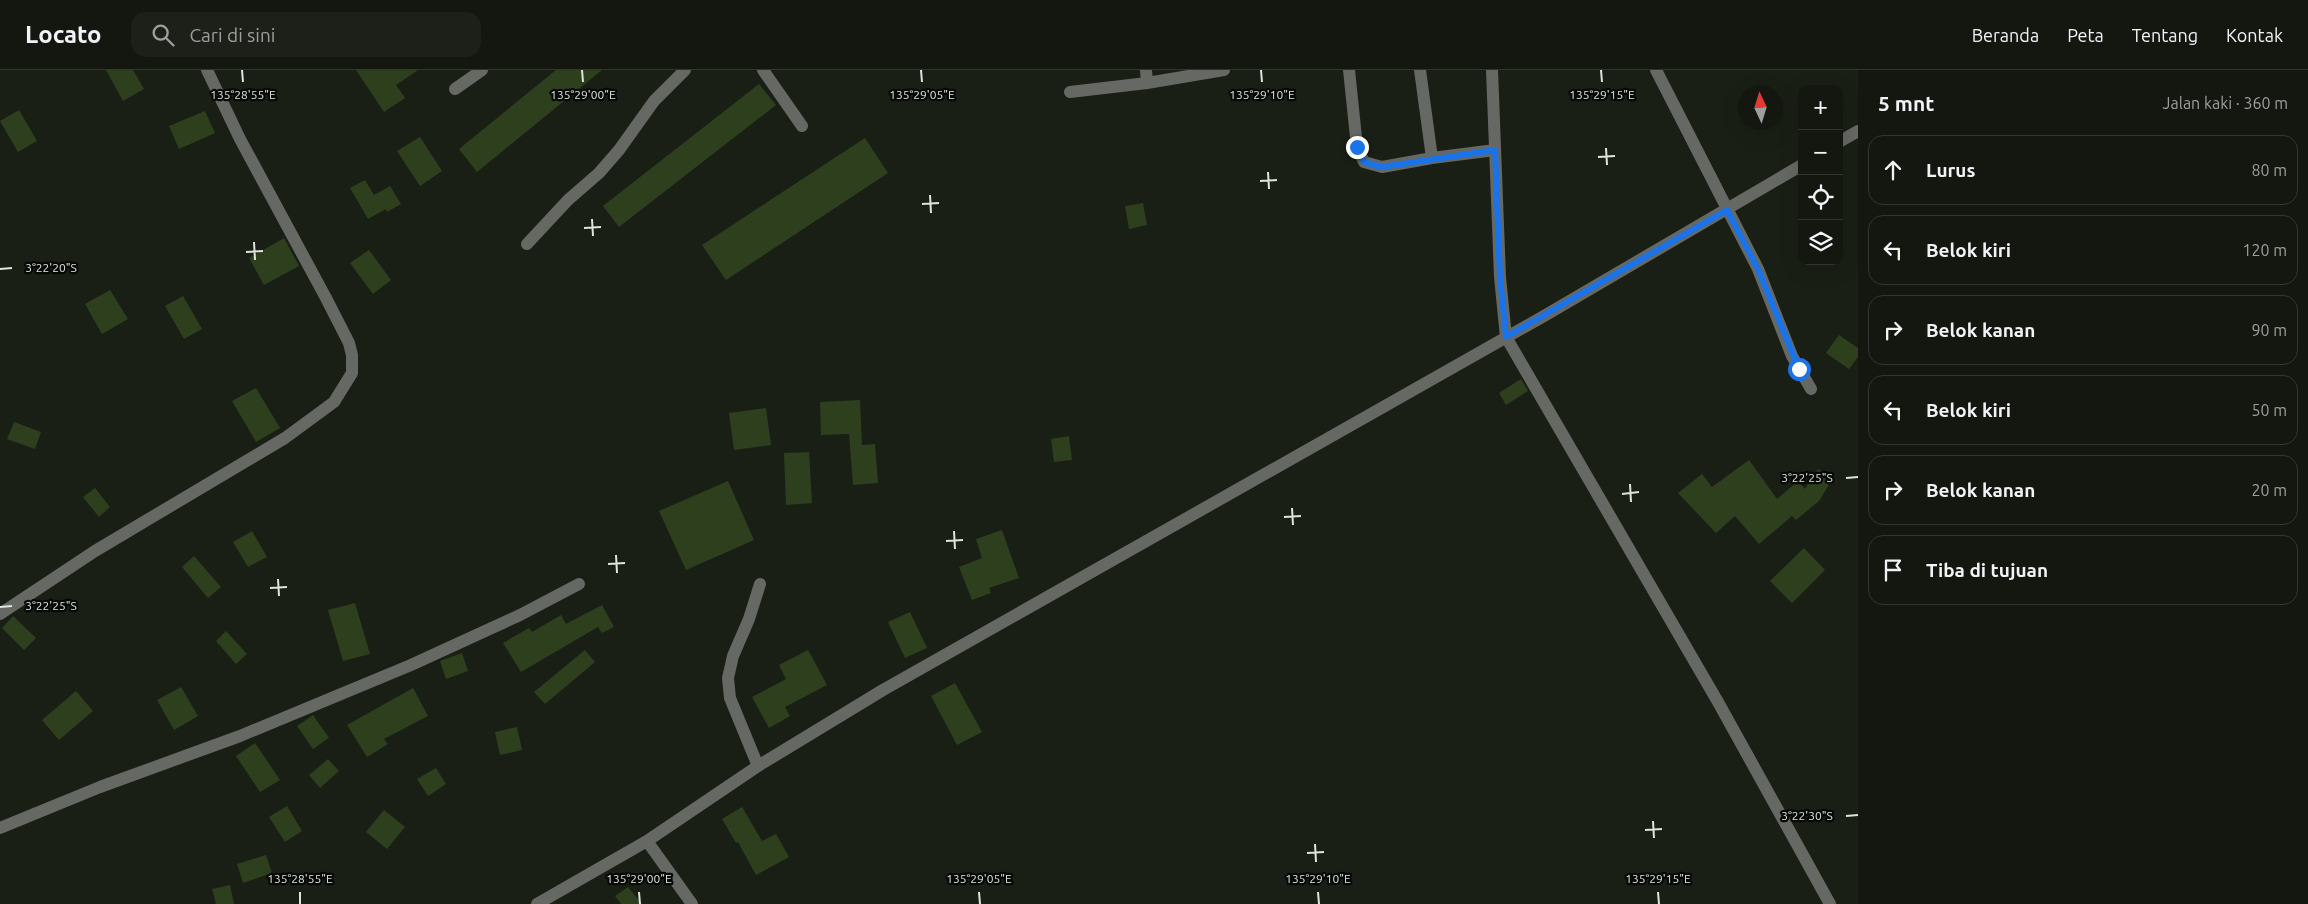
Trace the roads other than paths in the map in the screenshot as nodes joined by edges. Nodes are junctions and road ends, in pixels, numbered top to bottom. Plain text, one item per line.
1 (206, 70) edge
2 (482, 70) edge
3 (684, 70) edge
4 (763, 70) edge
5 (1224, 70) edge
6 (1349, 70) edge
7 (1420, 70) edge
8 (1492, 70) edge
9 (1656, 70) edge
10 (1147, 76) edge
11 (455, 89) dead end
12 (1070, 92) dead end
13 (802, 126) dead end
14 (1858, 131) edge
15 (1843, 140) edge
16 (1495, 150) junction
17 (1432, 158) junction
18 (1798, 167) edge
19 (1727, 210) junction
20 (527, 244) dead end
21 (1506, 337) junction
22 (1811, 389) dead end
23 (579, 584) dead end
24 (760, 584) dead end
25 (0, 614) edge
26 (758, 766) junction
27 (0, 828) edge
28 (647, 841) junction
29 (537, 904) edge
30 (692, 904) edge
31 (1830, 904) edge

1 - 25 street
2 - 11 street
3 - 20 street
4 - 13 street
5 - 10 street
6 - 17 street
7 - 17 street
8 - 16 street
9 - 19 street
10 - 12 street
14 - 15 street
16 - 17 street
16 - 21 street
18 - 19 street
19 - 21 street
19 - 22 street
21 - 26 street
21 - 31 street
23 - 27 street
24 - 26 street
26 - 28 street
28 - 29 street
28 - 30 street

